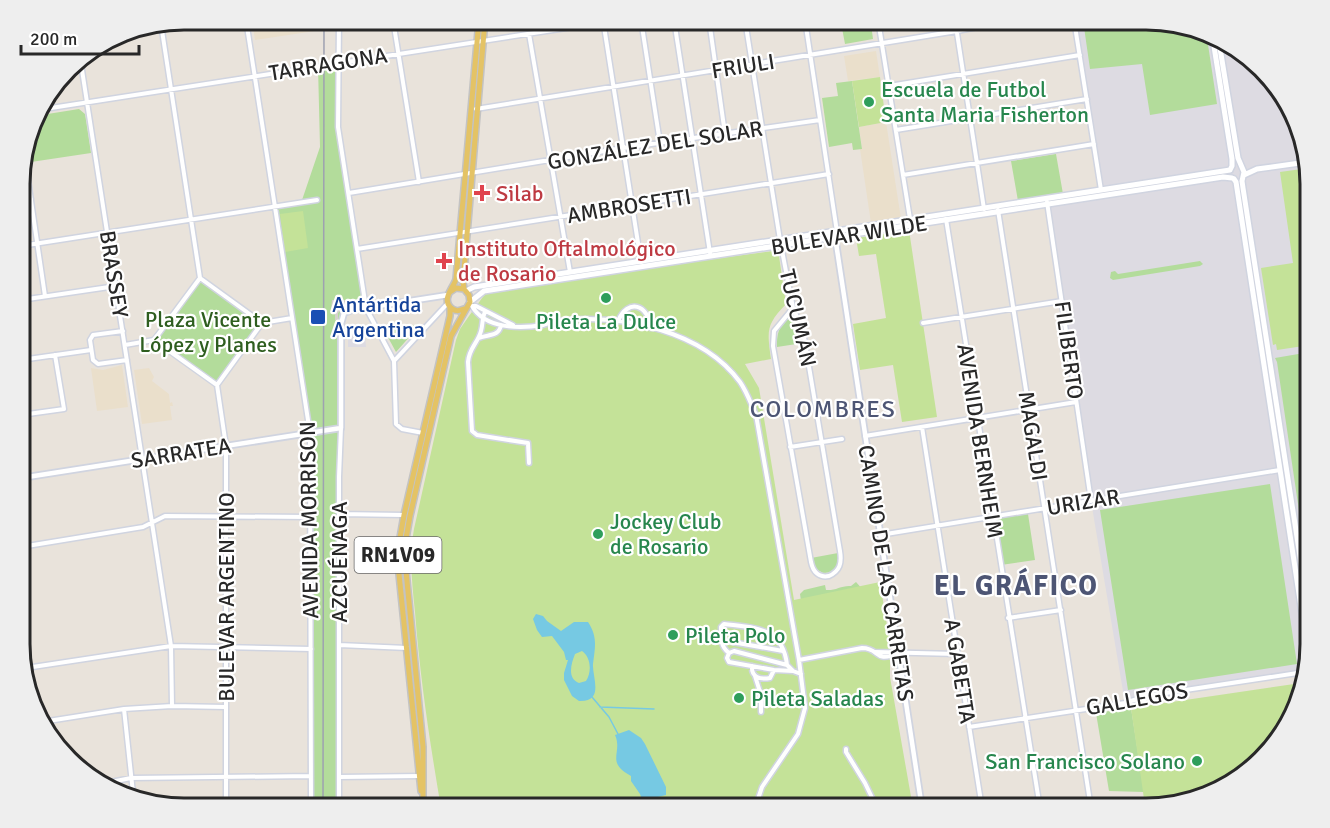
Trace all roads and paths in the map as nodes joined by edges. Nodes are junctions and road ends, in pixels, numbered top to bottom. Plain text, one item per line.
1 (248, 30) edge
2 (339, 30) edge
3 (394, 30) edge
4 (480, 30) edge
5 (484, 30) edge
6 (552, 30) edge
7 (604, 30) edge
8 (643, 30) edge
9 (675, 30) edge
10 (710, 30) edge
11 (747, 30) edge
12 (806, 30) edge
13 (880, 30) edge
14 (966, 30) edge
15 (1076, 30) edge
16 (162, 32) edge
17 (957, 32) junction
18 (529, 34) junction
19 (481, 40) junction
20 (882, 43) junction
21 (1214, 46) edge
22 (1220, 50) edge
23 (398, 54) junction
24 (1080, 55) junction
25 (810, 56) junction
26 (339, 63) junction
27 (752, 64) junction
28 (82, 68) edge
29 (716, 70) junction
30 (963, 73) junction
31 (255, 76) junction
32 (682, 76) junction
33 (651, 81) junction
34 (613, 86) junction
35 (889, 86) junction
36 (171, 89) junction
37 (542, 98) junction
38 (1087, 99) junction
39 (87, 102) junction
40 (51, 108) edge
41 (475, 110) junction
42 (970, 117) junction
43 (820, 120) junction
44 (762, 129) junction
45 (896, 130) junction
46 (725, 134) junction
47 (692, 138) junction
48 (660, 142) junction
49 (1094, 144) junction
50 (623, 148) junction
51 (552, 161) junction
52 (977, 163) junction
53 (1298, 163) edge
54 (1241, 166) junction
55 (1231, 168) junction
56 (1257, 169) junction
57 (469, 173) junction
58 (829, 174) junction
59 (903, 175) junction
60 (1243, 176) junction
61 (1233, 178) junction
62 (419, 182) junction
63 (771, 184) junction
64 (1101, 191) junction
65 (30, 193) edge
66 (348, 193) junction
67 (702, 195) junction
68 (31, 199) joint
69 (317, 200) dead end
70 (1047, 202) junction
71 (275, 206) junction
72 (632, 206) junction
73 (984, 209) junction
74 (997, 209) junction
75 (561, 217) junction
76 (945, 217) junction
77 (191, 220) junction
78 (911, 223) junction
79 (464, 231) junction
80 (108, 233) junction
81 (837, 234) junction
82 (38, 243) junction
83 (781, 243) junction
84 (30, 244) edge
85 (357, 249) junction
86 (710, 253) junction
87 (642, 264) junction
88 (570, 275) junction
89 (200, 279) junction
90 (116, 286) junction
91 (465, 290) junction
92 (449, 294) junction
93 (45, 296) junction
94 (30, 298) edge
95 (432, 298) junction
96 (1062, 301) junction
97 (448, 304) junction
98 (469, 305) junction
99 (366, 308) junction
100 (793, 308) junction
101 (1013, 309) junction
102 (485, 312) junction
103 (482, 317) junction
104 (961, 317) junction
105 (292, 318) junction
106 (503, 320) junction
107 (618, 321) junction
108 (262, 323) junction
109 (923, 323) dead end
110 (501, 325) junction
111 (514, 325) junction
112 (651, 328) junction
113 (123, 330) junction
114 (478, 338) junction
115 (154, 340) junction
116 (125, 345) junction
117 (91, 350) junction
118 (56, 355) junction
119 (30, 359) edge
120 (127, 360) junction
121 (394, 361) junction
122 (217, 386) junction
123 (1076, 402) junction
124 (1029, 409) junction
125 (30, 414) edge
126 (976, 418) junction
127 (921, 427) junction
128 (341, 428) junction
129 (310, 433) junction
130 (426, 434) junction
131 (865, 436) junction
132 (842, 439) dead end
133 (822, 441) junction
134 (226, 446) junction
135 (790, 447) junction
136 (142, 459) junction
137 (529, 464) dead end
138 (1283, 469) junction
139 (30, 477) edge
140 (1091, 501) junction
141 (1044, 508) junction
142 (339, 514) junction
143 (407, 515) junction
144 (226, 516) junction
145 (310, 517) junction
146 (992, 517) junction
147 (152, 522) junction
148 (937, 526) junction
149 (880, 535) junction
150 (30, 546) edge
151 (1300, 559) edge
152 (1061, 610) junction
153 (1008, 618) junction
154 (721, 640) junction
155 (339, 645) junction
156 (171, 646) junction
157 (226, 647) junction
158 (409, 648) junction
159 (311, 649) junction
160 (783, 651) junction
161 (729, 653) junction
162 (899, 653) junction
163 (957, 654) junction
164 (799, 660) junction
165 (787, 665) junction
166 (752, 666) junction
167 (32, 667) edge
168 (774, 670) junction
169 (793, 671) junction
170 (1297, 673) edge
171 (801, 674) junction
172 (755, 676) junction
173 (172, 706) junction
174 (226, 707) junction
175 (124, 709) junction
176 (1077, 711) junction
177 (761, 712) dead end
178 (1025, 718) junction
179 (51, 721) edge
180 (969, 727) junction
181 (846, 748) dead end
182 (422, 775) junction
183 (226, 776) junction
184 (311, 776) junction
185 (339, 777) junction
186 (131, 778) junction
187 (114, 781) edge
188 (133, 789) edge
189 (226, 798) edge
190 (311, 798) edge
191 (339, 798) edge
192 (423, 798) edge
193 (758, 798) edge
194 (872, 798) edge
195 (921, 798) edge
196 (980, 798) edge
197 (1038, 798) edge
198 (1090, 798) edge

1 - 31 street, AVENIDA MORRISON
2 - 26 street
3 - 23 street
4 - 19 main road, RN1V09
5 - 19 main road, RN1V09
6 - 18 street, TARRAGONA
7 - 34 street
8 - 33 street
9 - 32 street
10 - 29 street
11 - 27 street, TUCUMÁN
12 - 25 street
13 - 20 street
14 - 17 street, FRIULI
15 - 24 street
16 - 36 street
17 - 20 street, FRIULI
17 - 30 street
18 - 19 street, TARRAGONA
18 - 37 street
19 - 23 street, TARRAGONA
19 - 41 main road, RN1V09
20 - 25 street, FRIULI
20 - 35 street
21 - 55 main road
22 - 54 main road
23 - 26 street, TARRAGONA
23 - 62 street
24 - 30 street
24 - 38 street
25 - 27 street, FRIULI
25 - 43 street
26 - 31 street, TARRAGONA
26 - 66 street
27 - 29 street, FRIULI
27 - 44 street, TUCUMÁN
28 - 39 street, BRASSEY
29 - 32 street, FRIULI
29 - 46 street
30 - 35 street
30 - 42 street
31 - 36 street, TARRAGONA
31 - 71 street, AVENIDA MORRISON
32 - 33 street, FRIULI
32 - 47 street
33 - 34 street, FRIULI
33 - 48 street
34 - 37 street, FRIULI
34 - 50 street
35 - 45 street
36 - 39 street, TARRAGONA
36 - 77 street
37 - 41 street, FRIULI
37 - 51 street
38 - 42 street
38 - 49 street
39 - 40 street, TARRAGONA
39 - 80 street, BRASSEY
41 - 57 main road, RN1V09
42 - 45 street
42 - 52 street
43 - 44 street, GONZÁLEZ DEL SOLAR
43 - 58 street
44 - 46 street, GONZÁLEZ DEL SOLAR
44 - 63 street, TUCUMÁN
45 - 59 street
46 - 47 street, GONZÁLEZ DEL SOLAR
47 - 48 street, GONZÁLEZ DEL SOLAR
47 - 67 street
48 - 50 street, GONZÁLEZ DEL SOLAR
49 - 52 street
49 - 64 street
50 - 51 street, GONZÁLEZ DEL SOLAR
50 - 72 street
51 - 57 street, GONZÁLEZ DEL SOLAR
51 - 75 street
52 - 59 street
52 - 73 street
53 - 56 main road
54 - 55 main road, BULEVAR WILDE
54 - 56 main road
54 - 60 main road
55 - 61 main road
55 - 64 main road, BULEVAR WILDE
56 - 60 main road
57 - 62 street, GONZÁLEZ DEL SOLAR
57 - 79 main road, RN1V09
58 - 63 street, AMBROSETTI
58 - 81 street
59 - 78 street
60 - 61 main road, BULEVAR WILDE
60 - 138 main road
61 - 70 main road, BULEVAR WILDE
61 - 138 main road
62 - 66 street, GONZÁLEZ DEL SOLAR
63 - 67 street, AMBROSETTI
63 - 83 street, TUCUMÁN
64 - 70 main road, BULEVAR WILDE
65 - 68 street
66 - 85 street
67 - 72 street, AMBROSETTI
67 - 86 street
68 - 82 street
69 - 71 street
70 - 74 main road, BULEVAR WILDE
70 - 96 street, FILIBERTO
71 - 77 street
71 - 105 street, AVENIDA MORRISON
72 - 75 street, AMBROSETTI
72 - 87 street
73 - 74 main road, BULEVAR WILDE
73 - 76 main road, BULEVAR WILDE
74 - 76 main road, BULEVAR WILDE
74 - 101 street, MAGALDI
75 - 79 street, AMBROSETTI
75 - 88 street
76 - 78 main road, BULEVAR WILDE
76 - 104 street, AVENIDA BERNHEIM
77 - 80 street
77 - 89 street
78 - 81 main road, BULEVAR WILDE
79 - 85 street, AMBROSETTI
79 - 91 main road, RN1V09
79 - 92 main road, RN1V09
80 - 82 street
80 - 90 street, BRASSEY
81 - 83 main road, BULEVAR WILDE
81 - 131 street, CAMINO DE LAS CARRETAS
82 - 84 street
82 - 93 street
83 - 86 main road, BULEVAR WILDE
83 - 100 street, TUCUMÁN
85 - 99 street
86 - 87 main road, BULEVAR WILDE
87 - 88 main road, BULEVAR WILDE
88 - 91 main road, BULEVAR WILDE
88 - 98 main road, BULEVAR WILDE
89 - 108 street
89 - 115 street
90 - 93 street
90 - 113 street, BRASSEY
91 - 92 main road
91 - 98 main road, RN1V09
92 - 95 street
92 - 97 main road, RN1V09
93 - 94 street
95 - 97 street
95 - 99 street
96 - 101 street
96 - 123 street, FILIBERTO
97 - 98 main road
97 - 121 street
97 - 130 main road, RN1V09
98 - 102 street
98 - 103 street
98 - 130 main road, RN1V09
99 - 121 street
99 - 128 street, AZCUÉNAGA
100 - 133 street, TUCUMÁN
100 - 135 street
101 - 104 street
101 - 124 street, MAGALDI
102 - 103 street
102 - 106 street
103 - 110 street
103 - 114 street
104 - 109 street
104 - 126 street, AVENIDA BERNHEIM
105 - 108 street
105 - 129 street, AVENIDA MORRISON
106 - 110 street
106 - 111 street
107 - 111 street
107 - 112 street
107 - 112 street
108 - 122 street
110 - 111 street
110 - 114 street
112 - 164 street
113 - 116 street, BRASSEY
113 - 117 street
114 - 137 street
115 - 116 street
115 - 122 street
116 - 120 street, BRASSEY
117 - 118 street
117 - 120 street
118 - 119 street
118 - 125 street
120 - 136 street, BRASSEY
121 - 130 street
122 - 134 street, BULEVAR ARGENTINO
123 - 124 street
123 - 140 street, FILIBERTO
124 - 126 street
124 - 141 street, MAGALDI
126 - 127 street
126 - 146 street, AVENIDA BERNHEIM
127 - 131 street
127 - 148 street, A GABETTA
128 - 129 street, SARRATEA
128 - 142 street, AZCUÉNAGA
129 - 134 street, SARRATEA
129 - 145 street, AVENIDA MORRISON
130 - 143 main road, RN1V09
131 - 149 street, CAMINO DE LAS CARRETAS
132 - 133 street
133 - 135 street
133 - 135 street, TUCUMÁN
134 - 136 street, SARRATEA
134 - 144 street, BULEVAR ARGENTINO
136 - 139 street, SARRATEA
136 - 147 street, BRASSEY
138 - 140 street, URIZAR
138 - 151 main road
140 - 141 street, URIZAR
141 - 146 street, URIZAR
141 - 152 street, MAGALDI
142 - 143 street
142 - 155 street, AZCUÉNAGA
143 - 158 main road, RN1V09
144 - 145 street
144 - 147 street
144 - 157 street, BULEVAR ARGENTINO
145 - 159 street, AVENIDA MORRISON
146 - 148 street, URIZAR
146 - 153 street, AVENIDA BERNHEIM
147 - 150 street
147 - 156 street, BRASSEY
148 - 149 street, URIZAR
148 - 163 street, A GABETTA
149 - 162 street, CAMINO DE LAS CARRETAS
152 - 153 street
152 - 176 street, MAGALDI
153 - 178 street, AVENIDA BERNHEIM
154 - 160 street
154 - 160 street
154 - 161 street
155 - 158 street
155 - 185 street, AZCUÉNAGA
156 - 157 street
156 - 167 street
156 - 173 street, BRASSEY
157 - 159 street
157 - 174 street, BULEVAR ARGENTINO
158 - 182 main road, RN1V09
159 - 184 street, AVENIDA MORRISON
160 - 165 street
161 - 165 street
161 - 166 street
162 - 163 street
162 - 164 street
162 - 195 street, CAMINO DE LAS CARRETAS
163 - 180 street, A GABETTA
164 - 171 street
165 - 169 street
166 - 168 street
166 - 172 street
168 - 169 street
168 - 172 street
169 - 171 street
170 - 176 street, GALLEGOS
171 - 193 street
172 - 177 street
173 - 174 street
173 - 175 street
174 - 183 street, BULEVAR ARGENTINO
175 - 179 street
175 - 186 street
176 - 178 street, GALLEGOS
176 - 198 street, MAGALDI
178 - 180 street, GALLEGOS
178 - 197 street, AVENIDA BERNHEIM
180 - 196 street, A GABETTA
181 - 194 street
182 - 185 street
182 - 192 main road, RN1V09
183 - 184 street
183 - 186 street
183 - 189 street, BULEVAR ARGENTINO
184 - 190 street, AVENIDA MORRISON
185 - 191 street, AZCUÉNAGA
186 - 187 street
186 - 188 street

